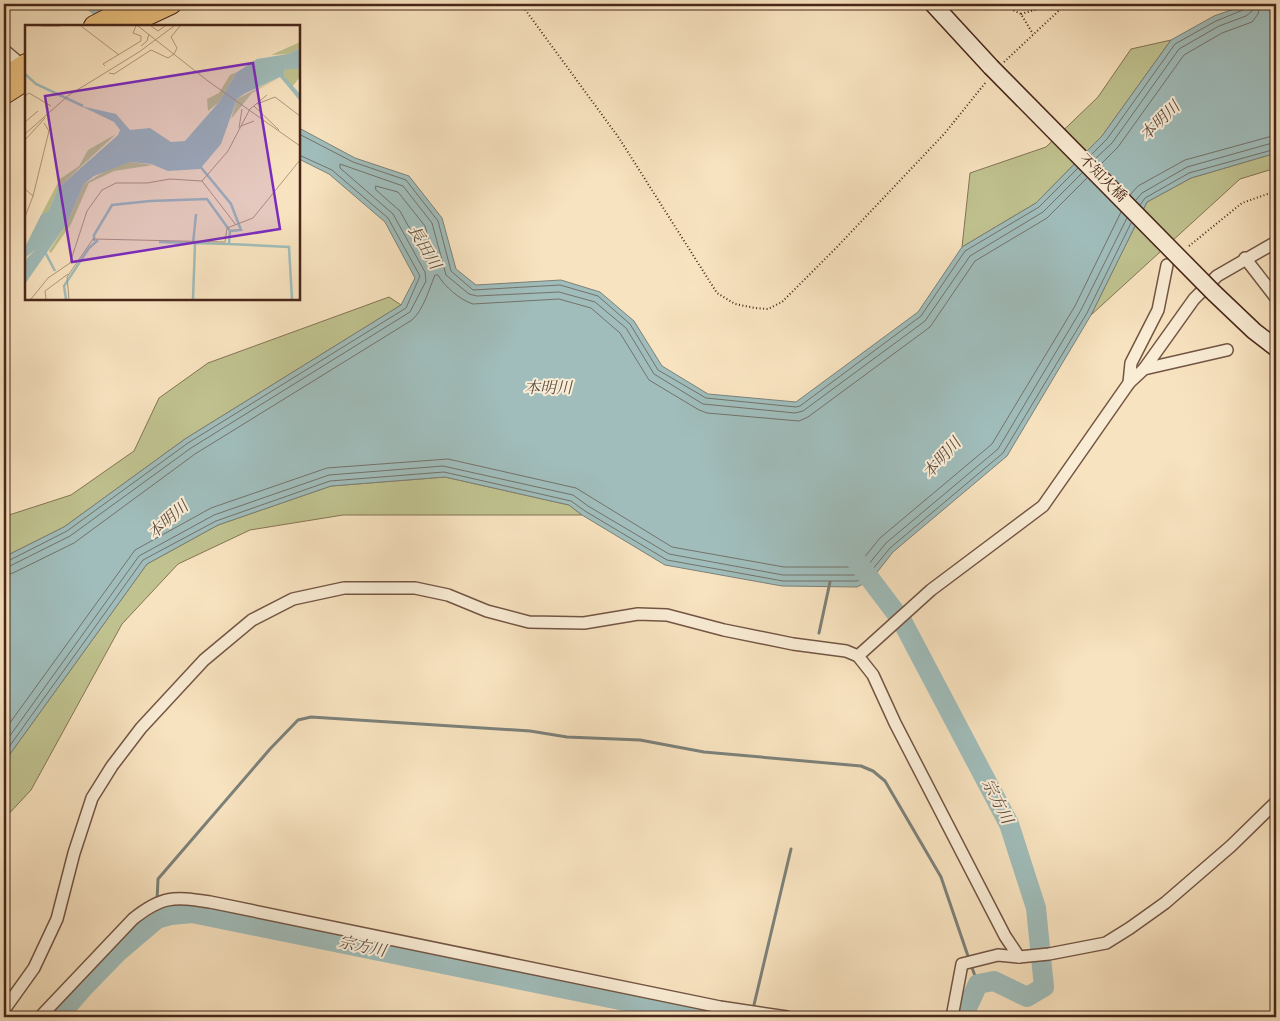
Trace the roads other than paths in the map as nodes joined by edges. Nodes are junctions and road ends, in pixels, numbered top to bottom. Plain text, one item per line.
1 (137, 4) edge
2 (171, 4) edge
3 (933, 4) edge
4 (96, 25) edge
5 (126, 25) edge
6 (4, 50) edge
7 (25, 70) edge
8 (4, 78) edge
9 (4, 94) edge
10 (1276, 242) edge
11 (1270, 248) edge
12 (1245, 258) junction
13 (1166, 264) dead end
14 (1276, 298) edge
15 (1276, 348) edge
16 (1227, 350) dead end
17 (1144, 369) junction
18 (1129, 383) junction
19 (858, 656) junction
20 (1276, 802) edge
21 (1019, 957) junction
22 (4, 1010) edge
23 (40, 1017) edge
24 (787, 1017) edge
25 (952, 1017) edge

1 - 4 highway
2 - 5 highway
3 - 15 main road, 不知火橋, bridge
6 - 7 street
7 - 8 highway
7 - 9 highway
10 - 11 street
11 - 12 street
12 - 14 street
12 - 17 street
13 - 18 street
16 - 17 street
17 - 18 street
18 - 19 street
19 - 21 street
19 - 22 street
20 - 21 street
21 - 25 street
23 - 24 street

